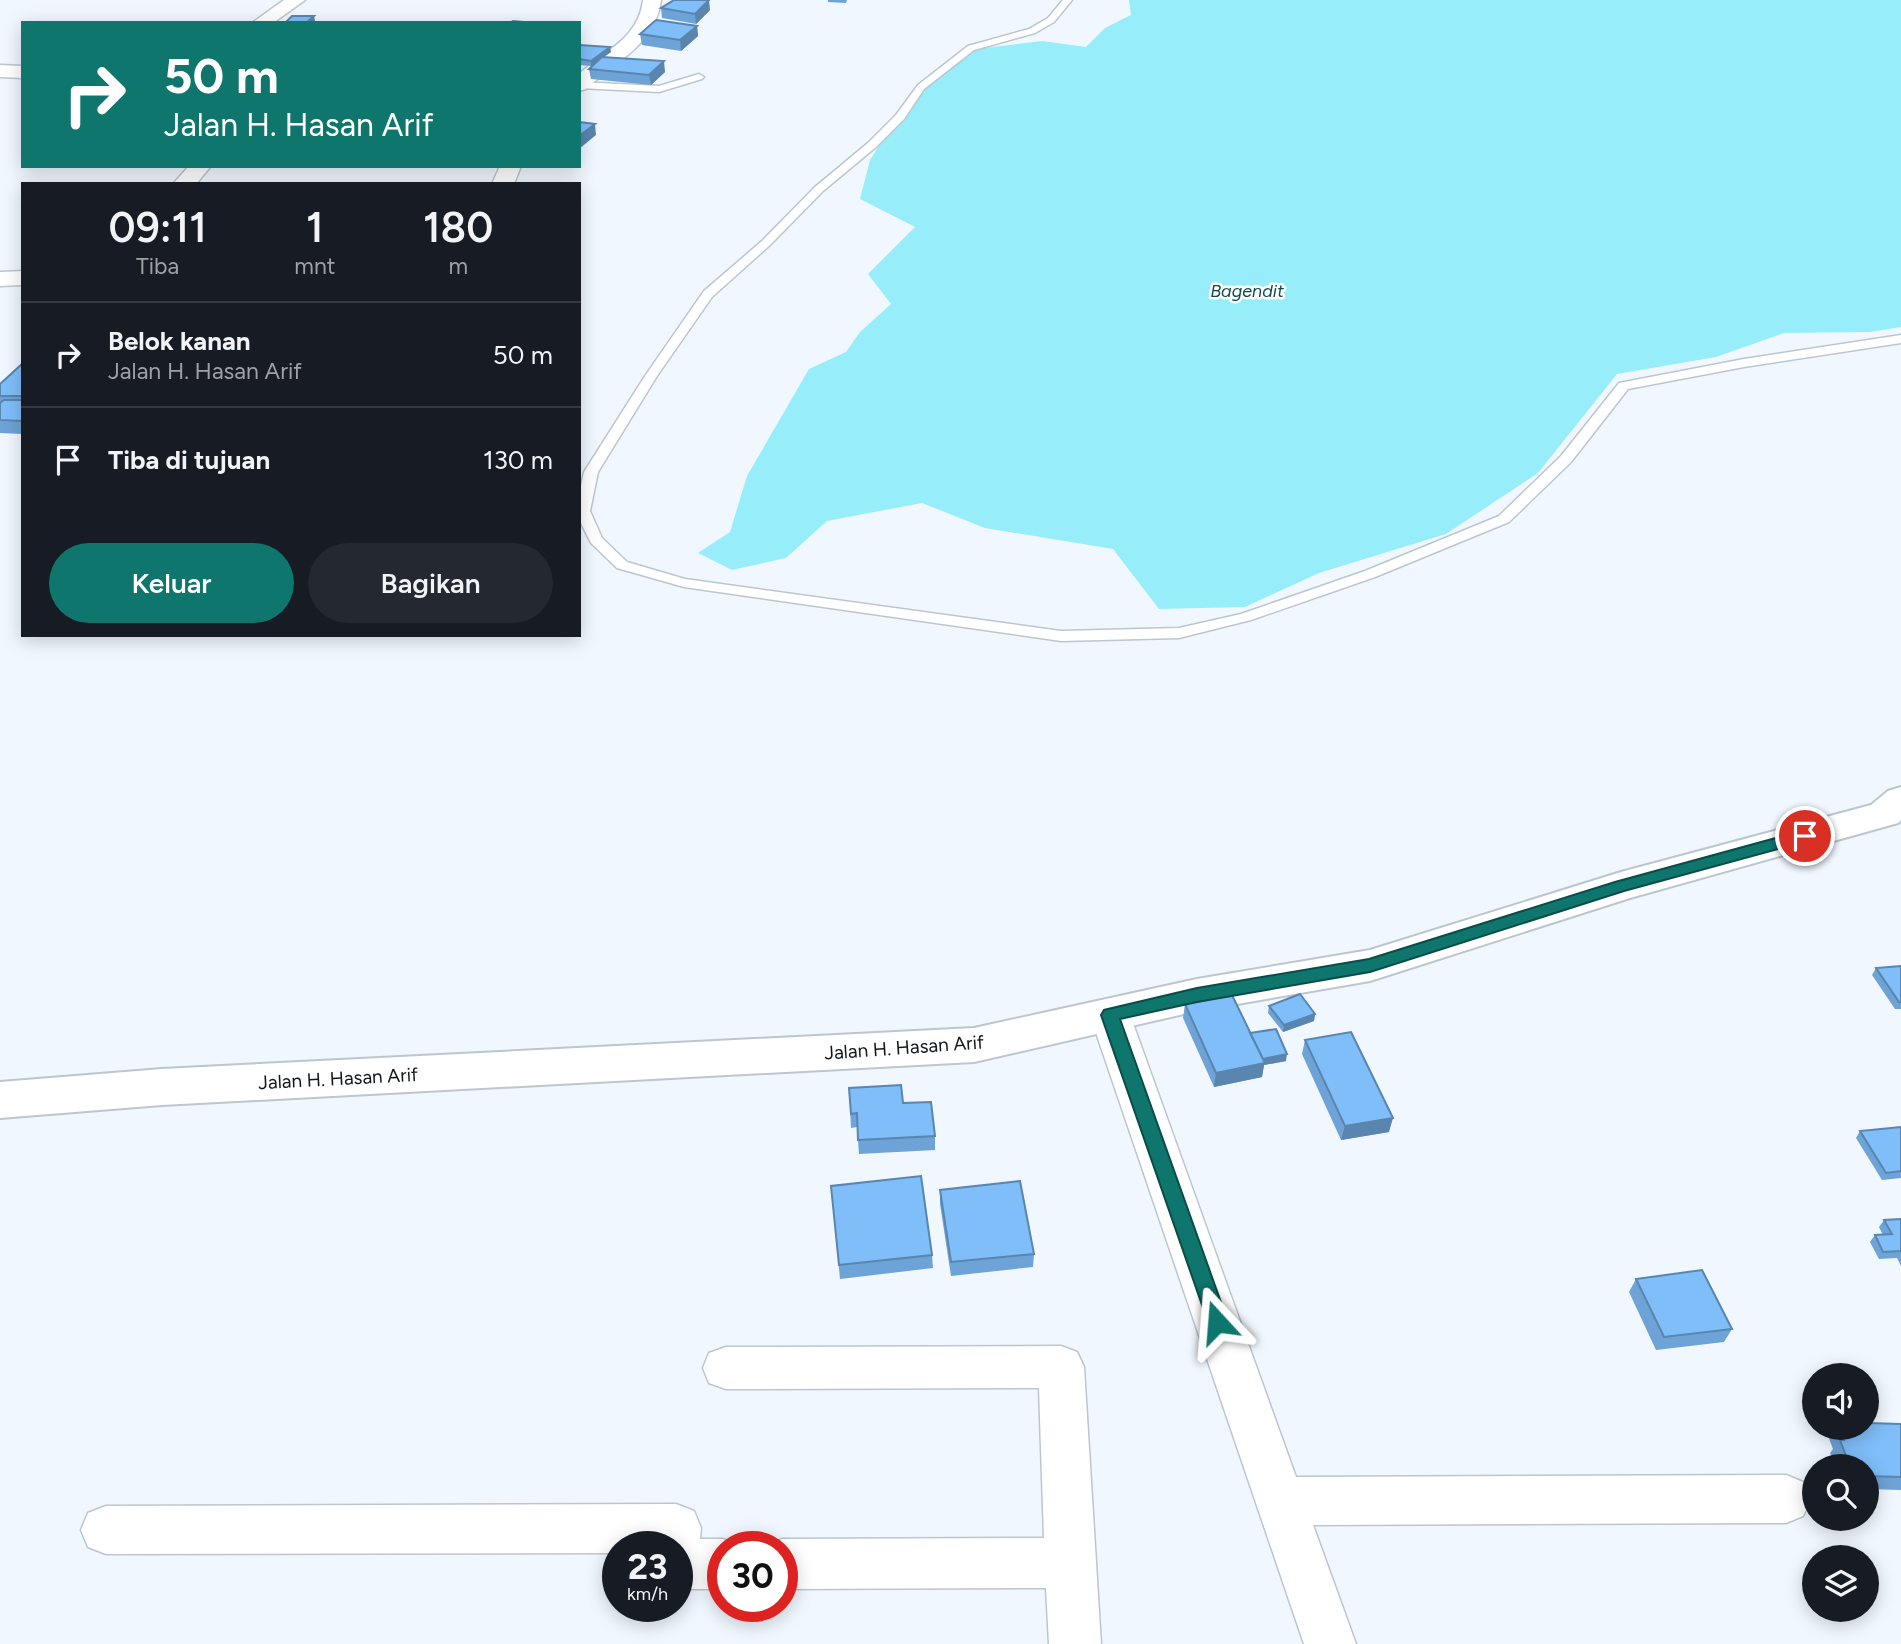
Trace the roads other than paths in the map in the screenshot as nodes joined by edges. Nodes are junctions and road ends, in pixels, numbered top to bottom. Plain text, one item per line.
1 (296, 0) edge
2 (652, 0) edge
3 (1068, 0) edge
4 (264, 21) edge
5 (0, 71) edge
6 (21, 72) edge
7 (699, 76) dead end
8 (581, 83) edge
9 (581, 85) edge
10 (199, 168) edge
11 (186, 182) edge
12 (21, 278) edge
13 (0, 279) edge
14 (1901, 339) edge
15 (1901, 800) edge
16 (1110, 1015) junction
17 (0, 1100) edge
18 (726, 1368) dead end
19 (1786, 1499) dead end
20 (1280, 1501) junction
21 (106, 1530) dead end
22 (676, 1531) edge
23 (1071, 1563) junction
24 (798, 1564) edge
25 (1076, 1644) edge
26 (1330, 1644) edge

1 - 4 street
2 - 8 street
3 - 14 lane
5 - 6 street
7 - 9 lane
10 - 11 street
12 - 13 street
15 - 16 main road, Jalan H. Hasan Arif
16 - 17 main road, Jalan H. Hasan Arif
16 - 20 street
18 - 23 street
19 - 20 street
20 - 26 street
21 - 22 street
23 - 24 street
23 - 25 street

